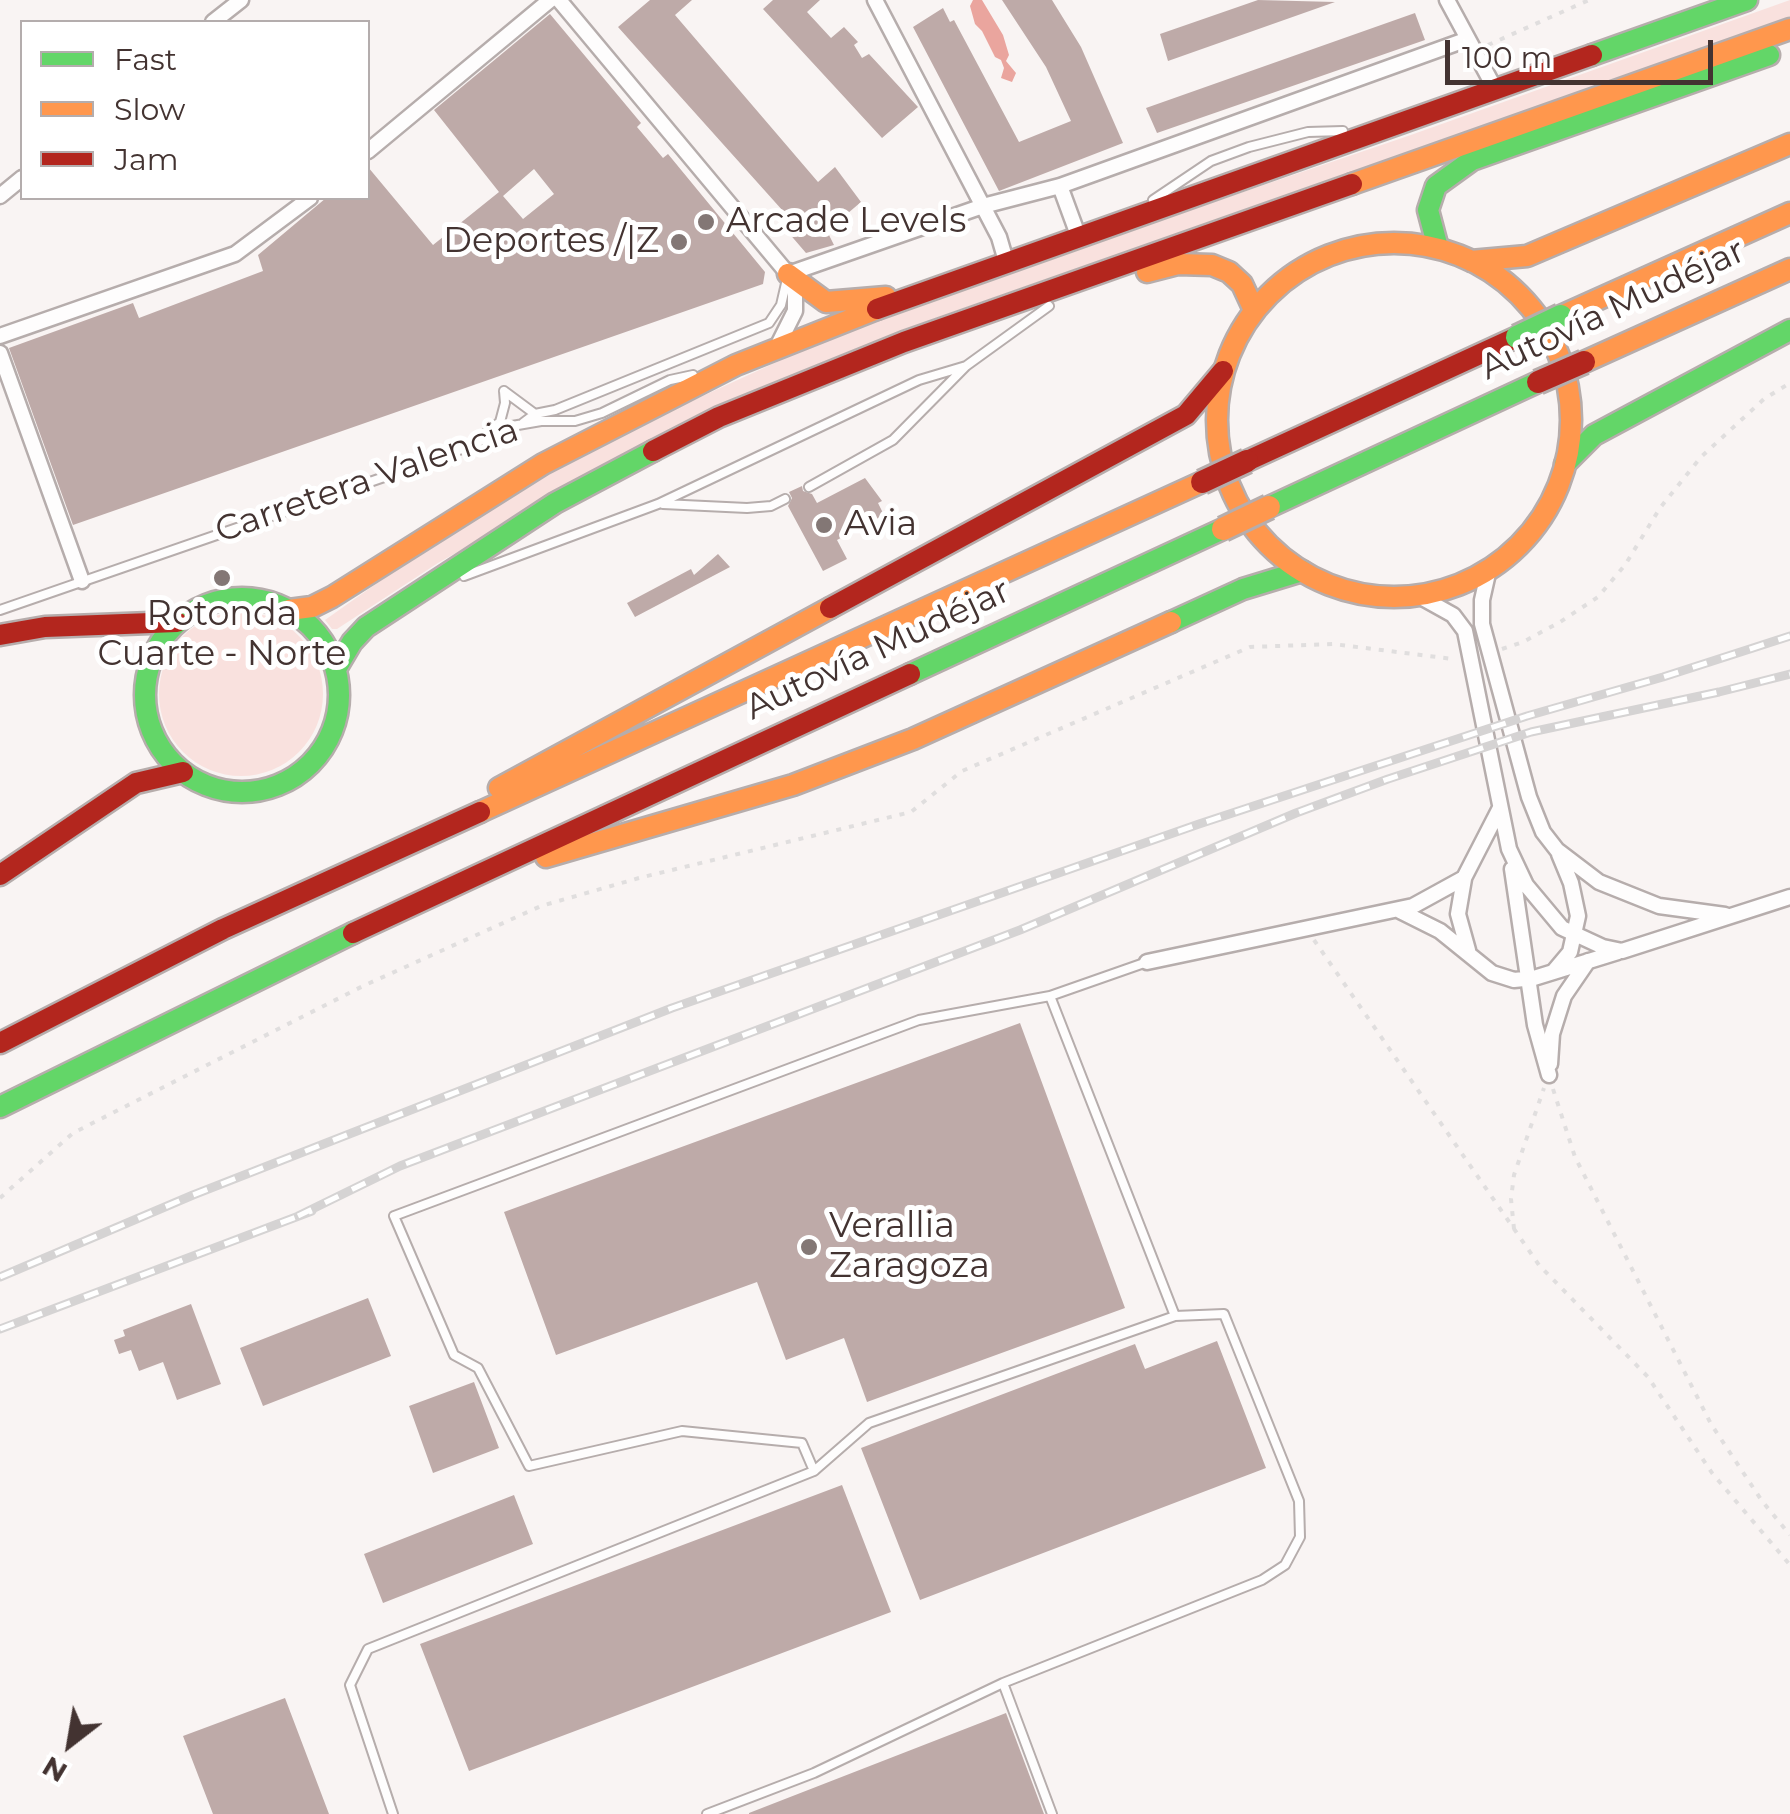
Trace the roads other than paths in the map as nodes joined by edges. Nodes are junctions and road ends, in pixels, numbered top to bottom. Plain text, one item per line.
1 (240, 0) edge
2 (550, 0) edge
3 (559, 0) edge
4 (875, 0) edge
5 (1446, 0) edge
6 (1747, 0) edge
7 (215, 20) edge
8 (1790, 29) edge
9 (1471, 45) junction
10 (1790, 47) edge
11 (1494, 88) junction
12 (1790, 144) edge
13 (370, 148) edge
14 (20, 180) edge
15 (1060, 186) junction
16 (0, 196) edge
17 (307, 200) edge
18 (983, 206) junction
19 (1790, 214) edge
20 (1078, 235) junction
21 (1438, 248) junction
22 (1006, 261) junction
23 (1471, 261) junction
24 (1790, 268) edge
25 (788, 274) junction
26 (942, 284) junction
27 (1049, 306) junction
28 (1254, 310) junction
29 (975, 317) junction
30 (1790, 330) edge
31 (0, 336) edge
32 (770, 352) junction
33 (0, 353) edge
34 (736, 365) junction
35 (966, 366) junction
36 (1223, 371) junction
37 (535, 414) junction
38 (520, 425) junction
39 (470, 446) junction
40 (1566, 464) junction
41 (809, 487) dead end
42 (785, 499) dead end
43 (658, 504) junction
44 (1489, 569) junction
45 (1302, 570) junction
46 (82, 580) junction
47 (418, 593) junction
48 (1417, 595) junction
49 (0, 610) edge
50 (289, 610) junction
51 (177, 622) junction
52 (0, 635) edge
53 (336, 668) junction
54 (183, 772) junction
55 (1501, 806) junction
56 (1509, 849) junction
57 (1557, 850) junction
58 (0, 875) edge
59 (1464, 878) junction
60 (446, 888) junction
61 (1790, 897) edge
62 (1400, 911) junction
63 (1730, 916) junction
64 (223, 928) junction
65 (1576, 936) junction
66 (1622, 951) junction
67 (1472, 958) junction
68 (1146, 962) joint
69 (1588, 962) junction
70 (1549, 974) junction
71 (1529, 979) junction
72 (1050, 996) junction
73 (0, 1043) edge
74 (0, 1107) edge
75 (1175, 1316) junction
76 (814, 1472) junction
77 (1003, 1683) junction
78 (392, 1814) edge
79 (707, 1814) edge
80 (1052, 1814) edge

1 - 7 street
2 - 13 street
3 - 25 street
4 - 18 street
5 - 9 street
6 - 11 main road
8 - 29 main road
9 - 11 street
9 - 15 street
10 - 21 main road
11 - 20 main road
12 - 23 main road
14 - 16 street
15 - 18 street
15 - 20 street
17 - 31 street
18 - 22 street
18 - 25 street
19 - 64 main road, Autovía Mudéjar, bridge
20 - 22 main road
21 - 23 main road
21 - 28 main road
22 - 26 main road
23 - 40 main road
24 - 60 main road, Autovía Mudéjar, bridge
25 - 26 main road
25 - 32 street
25 - 37 lane
26 - 32 main road
27 - 28 main road
27 - 29 main road
27 - 35 lane
28 - 36 main road
29 - 47 main road
30 - 40 main road
32 - 34 main road
33 - 46 street
34 - 38 lane, Carretera Valencia
34 - 50 main road
35 - 41 lane
35 - 43 lane
36 - 45 main road
36 - 64 main road
37 - 38 lane
37 - 39 lane
38 - 39 lane, Carretera Valencia
39 - 46 lane, Carretera Valencia
40 - 44 main road
42 - 43 lane
43 - 47 lane
44 - 48 main road
44 - 57 street
45 - 48 main road
45 - 60 main road
46 - 49 lane, Carretera Valencia
47 - 53 main road
48 - 55 street
50 - 51 main road
50 - 53 main road
51 - 52 main road
51 - 54 main road
53 - 54 main road
54 - 58 main road
55 - 56 street
55 - 59 street
56 - 65 street
56 - 71 street
57 - 63 street
57 - 65 street
59 - 62 street
59 - 67 street
60 - 74 main road, Autovía Mudéjar
61 - 63 street
62 - 67 street
62 - 68 street
63 - 66 street
64 - 73 main road, Autovía Mudéjar
65 - 66 street
65 - 70 street
66 - 69 street
67 - 71 street
68 - 72 lane
69 - 70 street
69 - 71 street
70 - 71 street
72 - 75 lane
72 - 76 lane
75 - 76 lane
75 - 77 lane
76 - 78 lane
77 - 79 lane
77 - 80 lane

